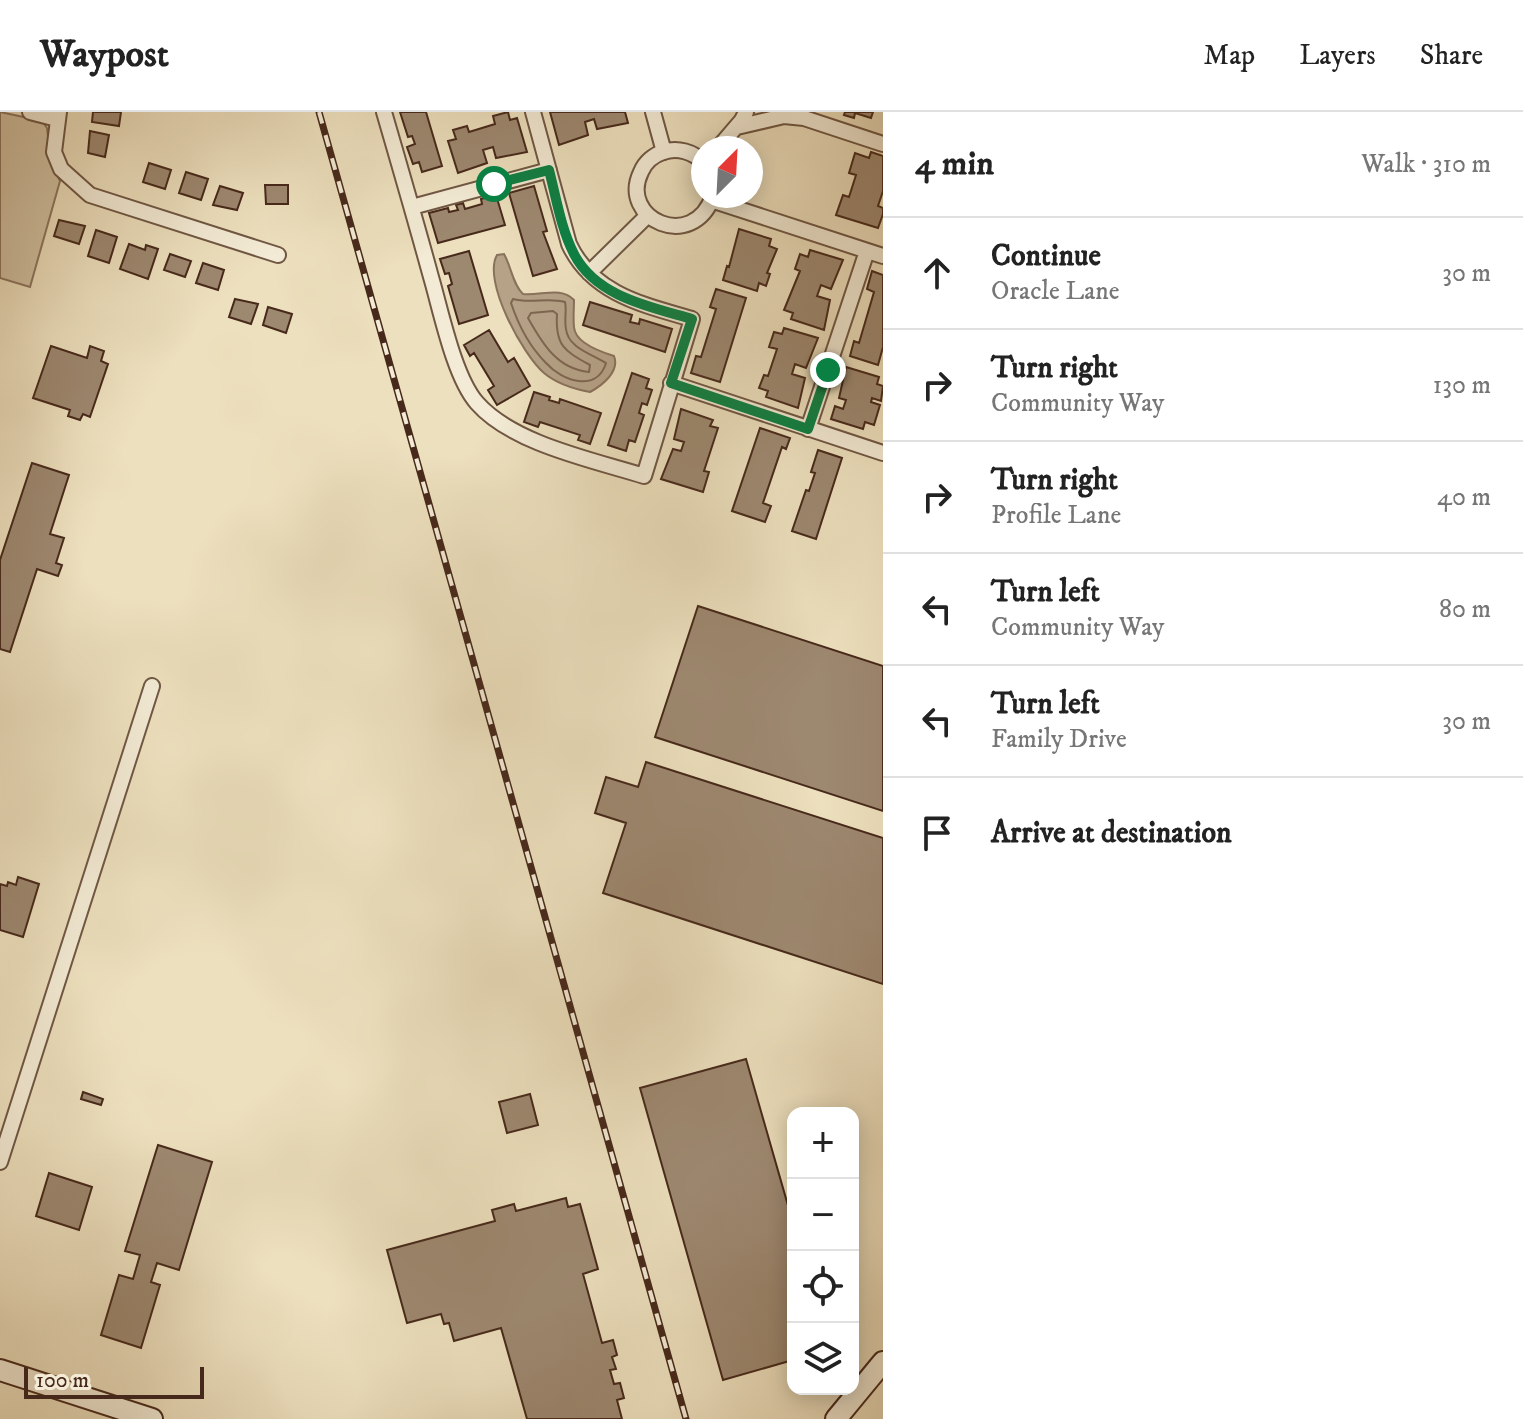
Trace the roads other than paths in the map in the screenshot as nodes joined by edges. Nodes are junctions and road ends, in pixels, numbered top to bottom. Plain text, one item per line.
1 (30, 112) edge
2 (384, 112) edge
3 (533, 112) edge
4 (653, 112) edge
5 (746, 112) edge
6 (58, 115) edge
7 (790, 115) edge
8 (737, 127) junction
9 (729, 136) edge
10 (883, 144) edge
11 (664, 152) junction
12 (691, 154) edge
13 (549, 170) junction
14 (412, 207) junction
15 (706, 208) edge
16 (741, 208) edge
17 (648, 215) junction
18 (867, 251) junction
19 (278, 255) dead end
20 (883, 256) edge
21 (589, 273) junction
22 (671, 383) junction
23 (808, 429) junction
24 (883, 453) edge
25 (152, 686) dead end
26 (0, 1162) edge
27 (883, 1362) edge
28 (0, 1370) edge
29 (152, 1419) edge
30 (836, 1419) edge

1 - 6 street
2 - 14 street
3 - 13 street
4 - 11 street
5 - 8 street
6 - 19 street
7 - 8 street
7 - 10 street
8 - 9 street
11 - 12 street
11 - 17 street
13 - 14 street
13 - 21 street
14 - 22 street
15 - 17 street
16 - 18 street
17 - 21 street
18 - 20 street
18 - 23 street
21 - 22 street
22 - 23 street
23 - 24 street
25 - 26 street
27 - 30 street
28 - 29 street

